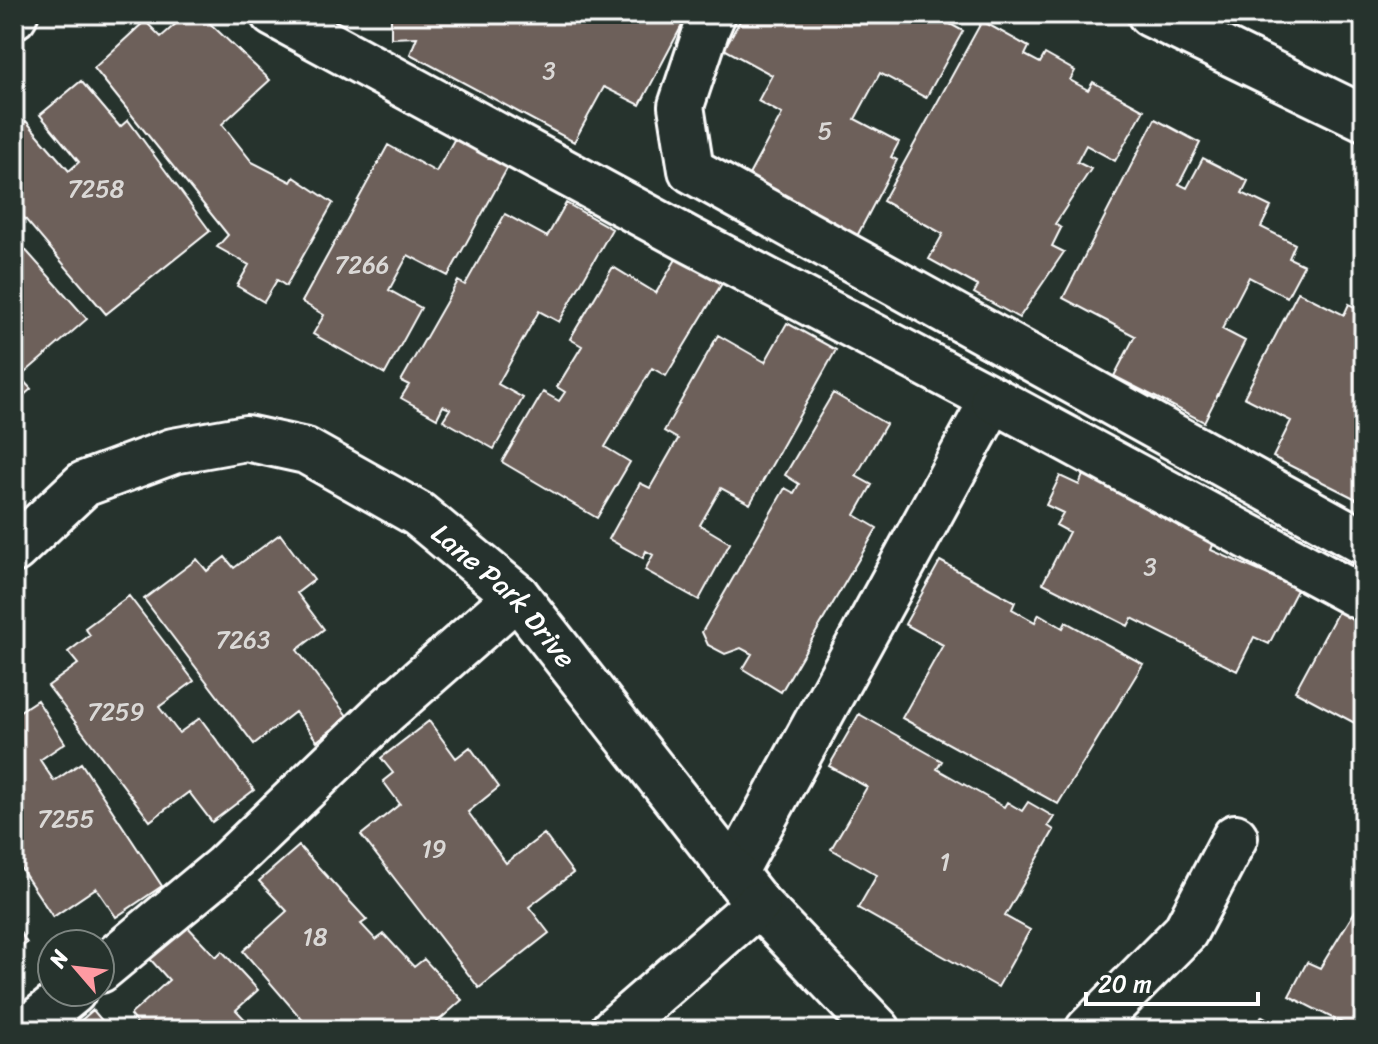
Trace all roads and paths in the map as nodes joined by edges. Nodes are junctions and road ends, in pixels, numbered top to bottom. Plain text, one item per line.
1 (273, 14) edge
2 (713, 14) edge
3 (1150, 14) edge
4 (1364, 118) edge
5 (993, 399) junction
6 (1364, 542) edge
7 (14, 550) edge
8 (517, 596) junction
9 (1364, 599) edge
10 (1235, 837) dead end
11 (746, 888) junction
12 (116, 957) edge
13 (53, 1008) edge
14 (26, 1030) edge
15 (613, 1030) edge
16 (878, 1030) edge
17 (1088, 1030) edge

1 - 5 street
2 - 6 street
3 - 4 street
5 - 9 street
5 - 11 street
7 - 8 street, Lane Park Drive
8 - 11 street, Lane Park Drive
8 - 12 street
10 - 17 street
11 - 15 street
11 - 16 street, Lane Park Drive
13 - 14 street

